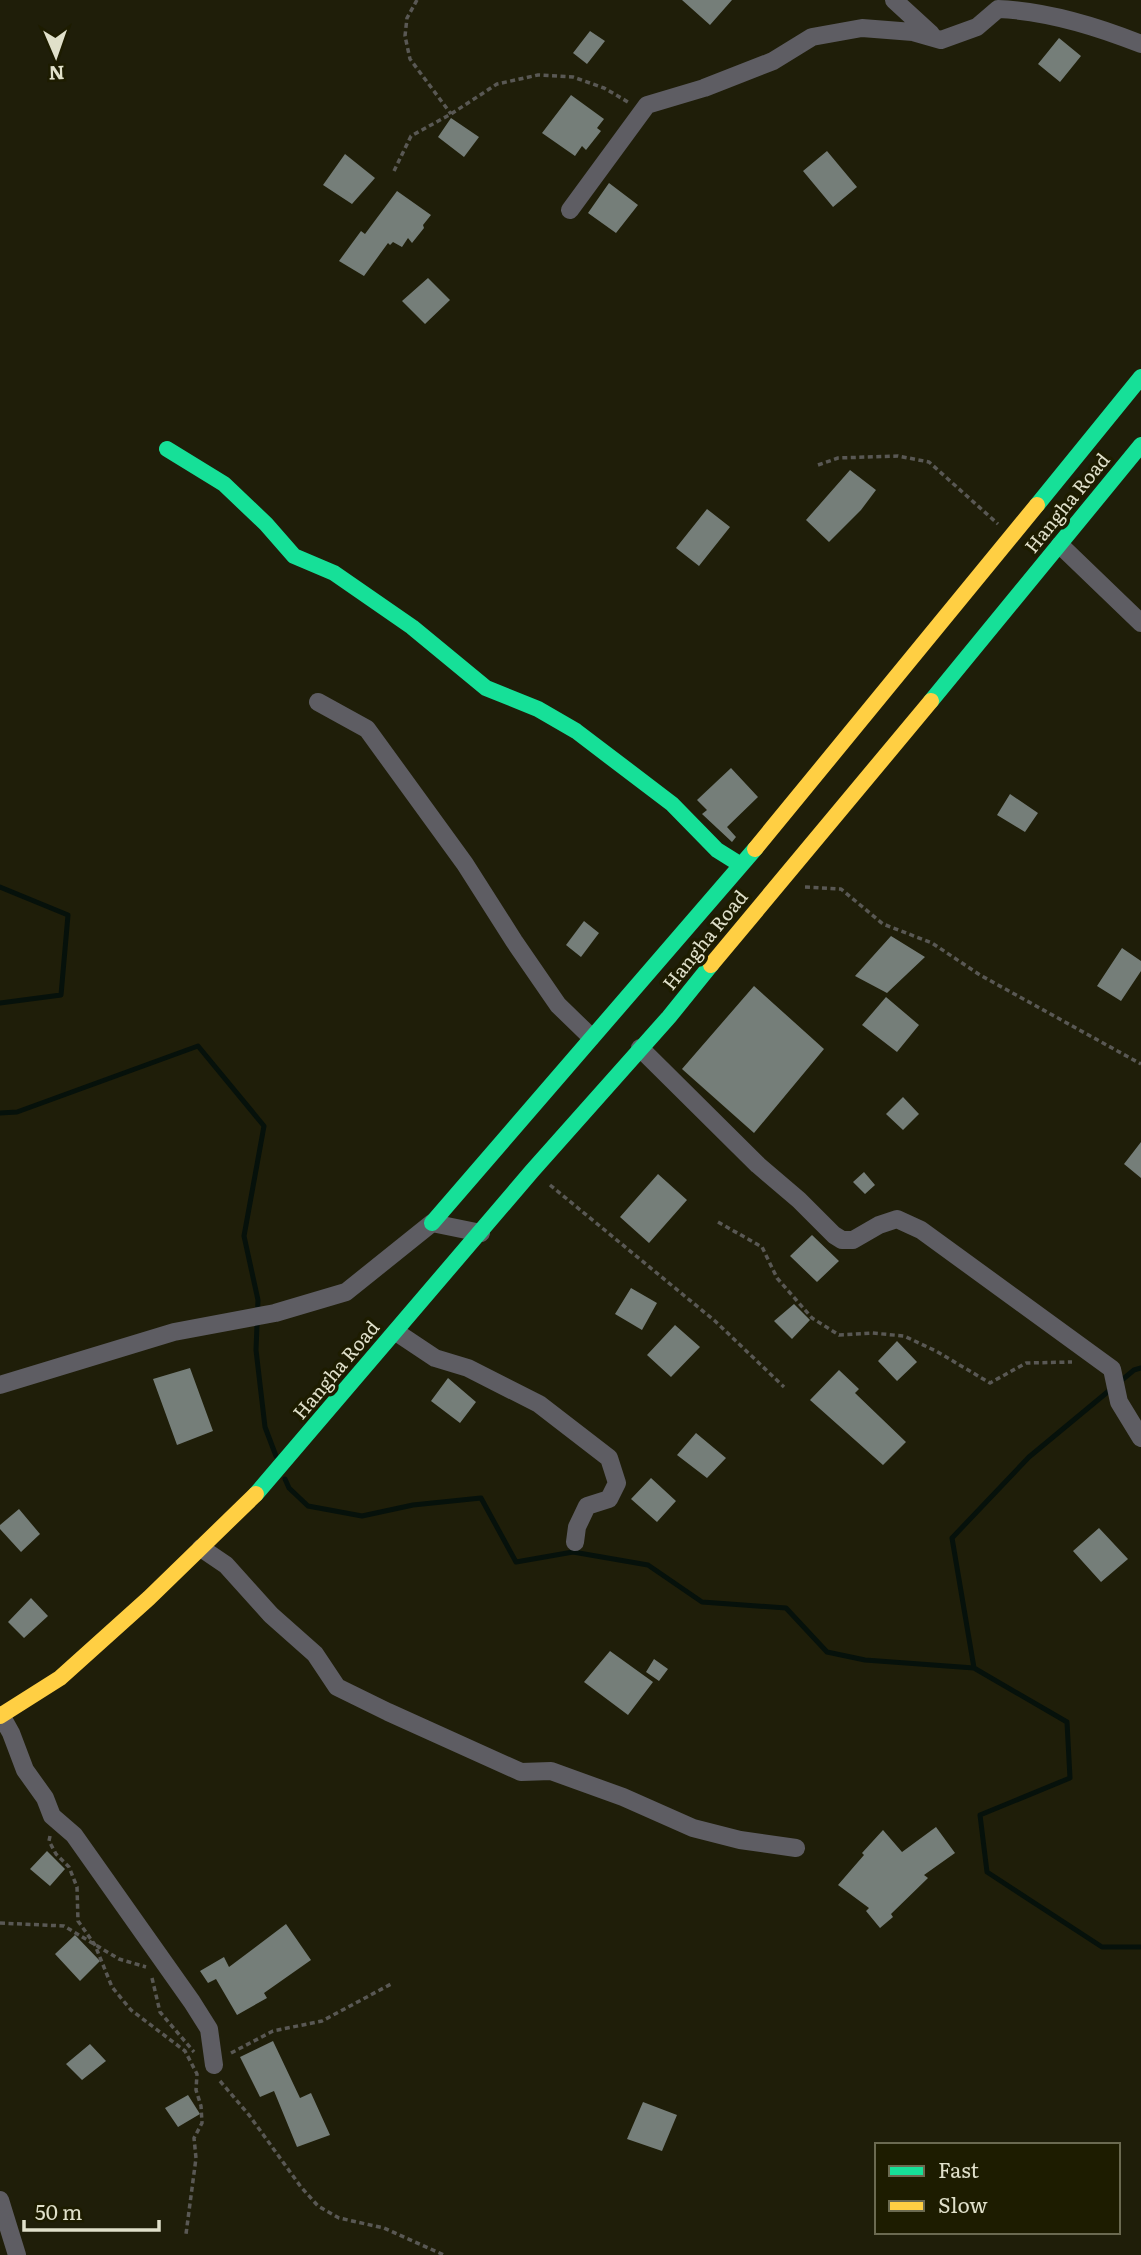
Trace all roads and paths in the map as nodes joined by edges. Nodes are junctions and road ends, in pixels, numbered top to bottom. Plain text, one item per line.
1 (417, 0) edge
2 (894, 0) edge
3 (936, 39) junction
4 (1141, 44) edge
5 (641, 112) junction
6 (451, 114) junction
7 (394, 171) dead end
8 (570, 210) dead end
9 (1141, 377) edge
10 (1141, 445) edge
11 (167, 449) dead end
12 (818, 465) dead end
13 (1011, 535) junction
14 (1060, 545) junction
15 (1141, 623) edge
16 (318, 702) dead end
17 (741, 865) junction
18 (775, 886) junction
19 (591, 1037) junction
20 (640, 1048) junction
21 (1141, 1063) edge
22 (532, 1171) junction
23 (718, 1222) dead end
24 (432, 1223) junction
25 (481, 1233) junction
26 (396, 1332) junction
27 (1073, 1362) dead end
28 (0, 1385) edge
29 (784, 1387) dead end
30 (1141, 1438) edge
31 (575, 1542) dead end
32 (201, 1548) junction
33 (0, 1715) edge
34 (52, 1816) junction
35 (796, 1848) dead end
36 (393, 1983) dead end
37 (214, 2066) joint
38 (0, 2200) edge
39 (186, 2234) dead end
40 (18, 2255) edge

1 - 6 path
2 - 3 street
3 - 4 street
3 - 5 street
5 - 6 path
5 - 8 street
6 - 7 path
9 - 13 main road
10 - 14 main road, Hangha Road
11 - 17 main road
12 - 13 path
13 - 17 main road
14 - 15 street
14 - 18 main road, Hangha Road
16 - 19 street
17 - 19 main road
18 - 20 main road, Hangha Road
18 - 21 path
19 - 24 main road
20 - 22 main road, Hangha Road
20 - 30 street
22 - 25 main road, Hangha Road
22 - 29 path
23 - 27 path
24 - 25 street
24 - 28 street
25 - 26 main road, Hangha Road
26 - 31 street
26 - 32 main road, Hangha Road
32 - 33 main road, Hangha Road
32 - 35 street
33 - 34 street
34 - 37 street
34 - 39 path
36 - 37 path
38 - 40 street

